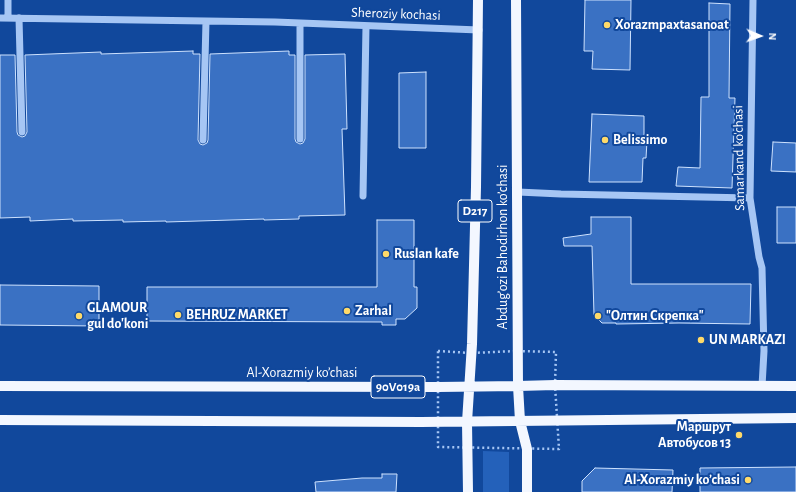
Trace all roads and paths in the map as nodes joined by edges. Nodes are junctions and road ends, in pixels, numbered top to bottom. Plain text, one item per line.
1 (8, 0) edge
2 (478, 0) edge
3 (516, 0) edge
4 (753, 0) edge
5 (0, 18) edge
6 (8, 18) junction
7 (18, 18) junction
8 (206, 21) junction
9 (300, 23) junction
10 (366, 26) junction
11 (479, 30) junction
12 (22, 132) dead end
13 (300, 139) dead end
14 (203, 140) dead end
15 (518, 192) junction
16 (363, 196) dead end
17 (750, 198) junction
18 (438, 350) dead end
19 (518, 351) junction
20 (471, 353) junction
21 (555, 385) junction
22 (0, 386) edge
23 (470, 386) junction
24 (518, 386) junction
25 (762, 386) junction
26 (796, 386) edge
27 (796, 418) edge
28 (0, 420) edge
29 (520, 421) junction
30 (558, 421) junction
31 (467, 422) junction
32 (438, 447) dead end
33 (467, 448) junction
34 (527, 449) junction
35 (468, 492) edge
36 (527, 492) edge

1 - 6 street
2 - 11 main road, Abdug’ozi Bahodirhon ko’chasi / D217
3 - 15 main road, Abdug’ozi Bahodirhon ko’chasi
4 - 17 street, Samarkand ko'chasi
5 - 6 street, Sheroziy kochasi
6 - 7 street, Sheroziy kochasi
7 - 8 street, Sheroziy kochasi
7 - 12 street
8 - 9 street, Sheroziy kochasi
8 - 14 street
9 - 10 street, Sheroziy kochasi
9 - 13 street
10 - 11 street, Sheroziy kochasi
10 - 16 street
11 - 20 main road, Abdug’ozi Bahodirhon ko’chasi / D217
15 - 17 street
15 - 19 main road, Abdug’ozi Bahodirhon ko’chasi
17 - 25 street, Samarkand ko'chasi
18 - 20 path
19 - 20 path
19 - 21 path
19 - 24 main road, Abdug’ozi Bahodirhon ko’chasi
20 - 23 main road, Abdug’ozi Bahodirhon ko’chasi / D217
21 - 24 main road, Al-Xorazmiy ko’chasi / 90V019a
21 - 25 main road, Al-Xorazmiy ko’chasi / 90V019a
21 - 30 path
22 - 23 main road, Al-Xorazmiy ko’chasi / 90V019a
23 - 24 main road, Al-Xorazmiy ko’chasi / 90V019a
23 - 31 main road, Abdug’ozi Bahodirhon ko’chasi / D217
24 - 29 main road, Abdug’ozi Bahodirhon ko’chasi
25 - 26 main road, Al-Xorazmiy ko’chasi / 90V019a
27 - 30 main road
28 - 31 main road
29 - 30 main road
29 - 31 main road
29 - 34 main road, Abdug’ozi Bahodirhon ko’chasi
30 - 34 path
31 - 33 main road, Abdug’ozi Bahodirhon ko’chasi
32 - 33 path
33 - 34 path
33 - 35 main road, Abdug’ozi Bahodirhon ko’chasi
34 - 36 main road, Abdug’ozi Bahodirhon ko’chasi

